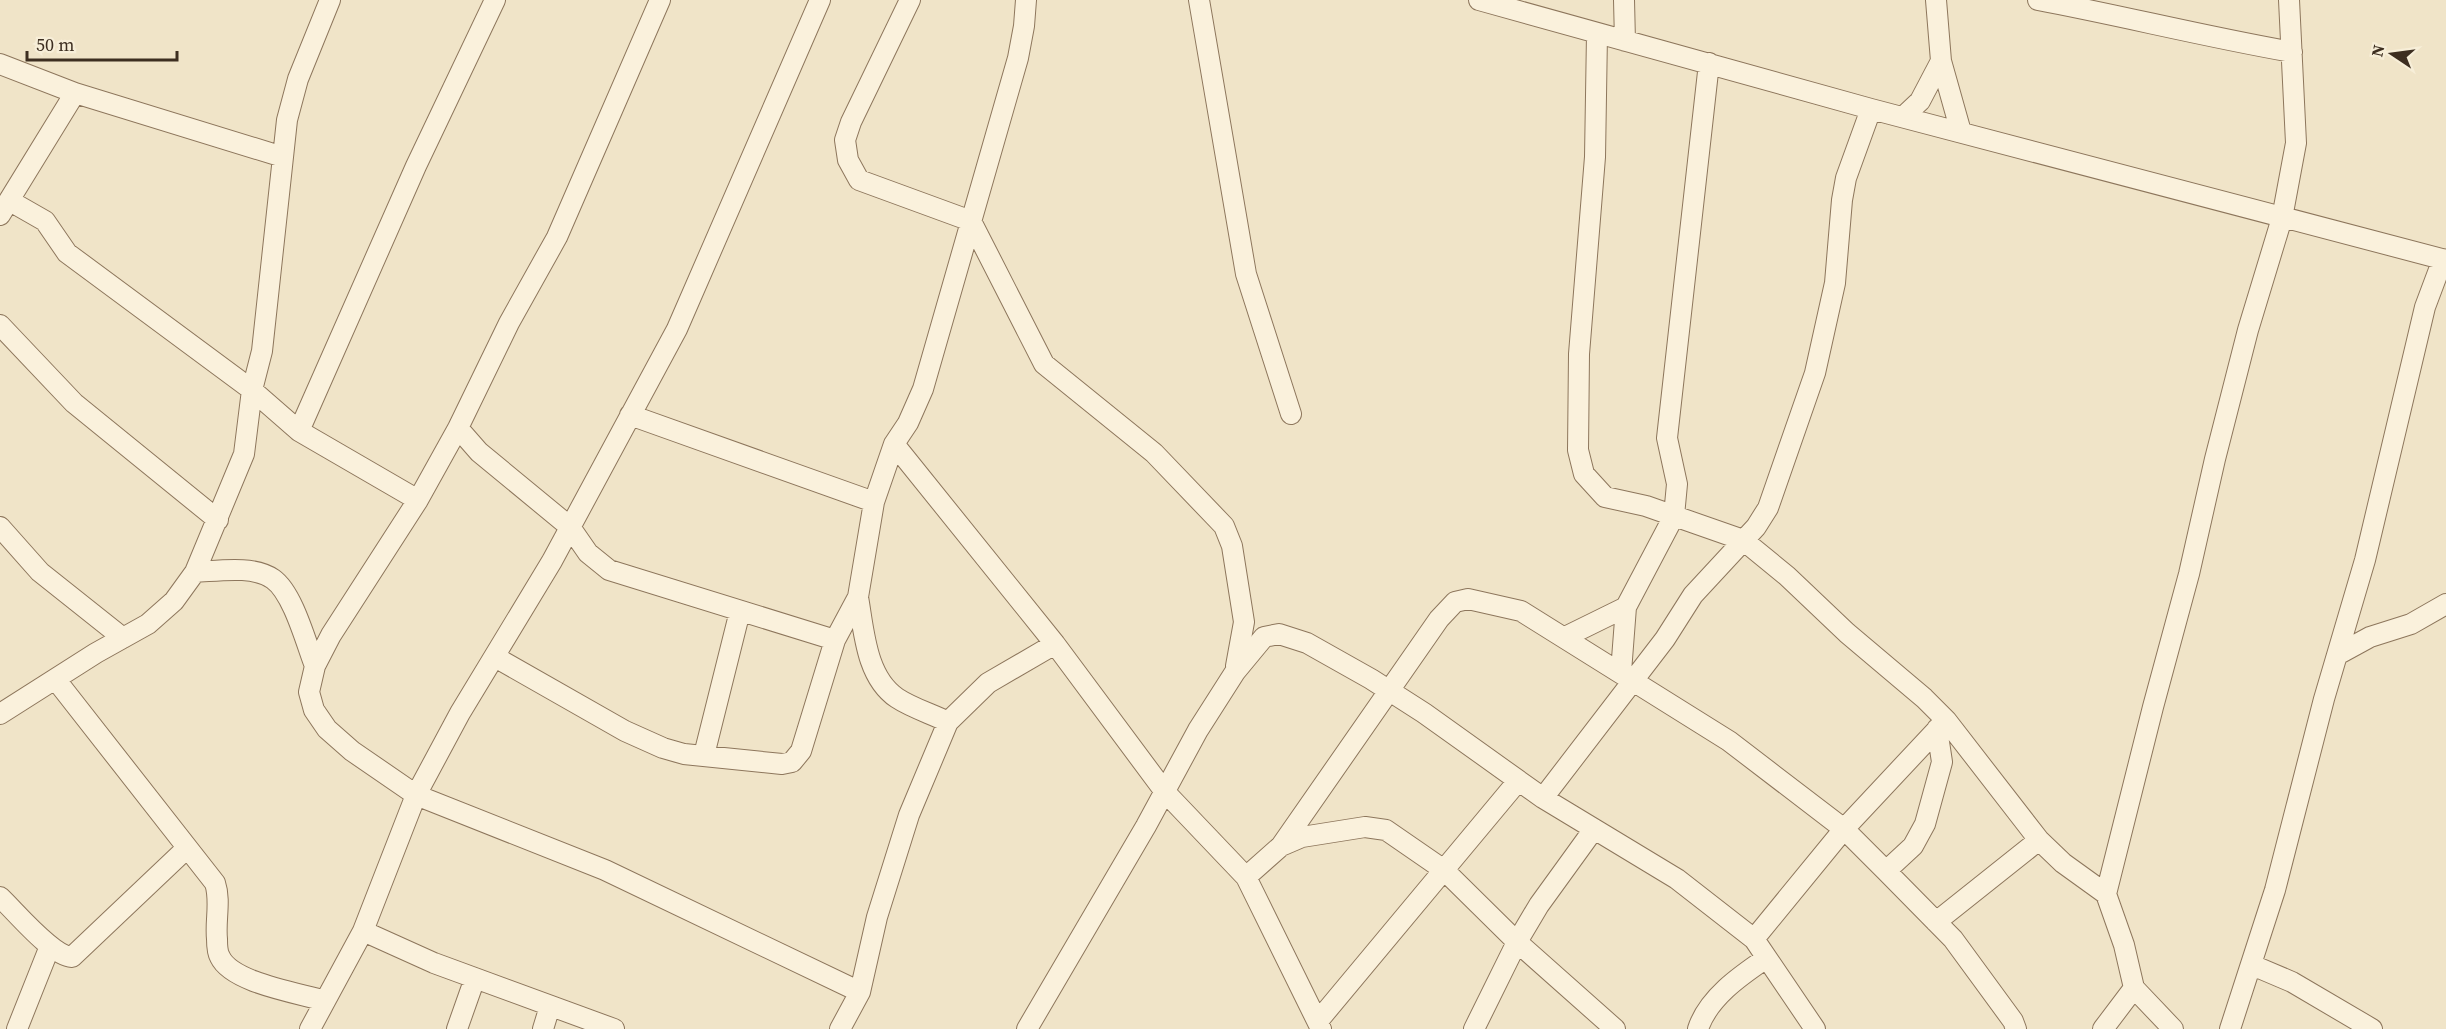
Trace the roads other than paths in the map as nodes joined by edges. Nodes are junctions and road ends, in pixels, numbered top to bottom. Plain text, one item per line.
1 (330, 0) edge
2 (495, 0) edge
3 (660, 0) edge
4 (820, 0) edge
5 (910, 0) edge
6 (1026, 0) edge
7 (1199, 0) edge
8 (1479, 0) edge
9 (1624, 0) edge
10 (1936, 0) edge
11 (2038, 0) edge
12 (2289, 0) edge
13 (1597, 34) junction
14 (1625, 41) junction
15 (2292, 52) junction
16 (1941, 61) junction
17 (1709, 63) junction
18 (0, 64) edge
19 (75, 93) junction
20 (1871, 109) junction
21 (1903, 117) junction
22 (1961, 132) junction
23 (283, 157) junction
24 (5, 208) edge
25 (2282, 218) junction
26 (971, 221) junction
27 (2445, 260) edge
28 (0, 325) edge
29 (252, 390) junction
30 (1291, 414) dead end
31 (630, 415) junction
32 (458, 428) junction
33 (299, 431) junction
34 (894, 444) junction
35 (418, 500) junction
36 (874, 502) junction
37 (1674, 516) junction
38 (218, 520) junction
39 (0, 527) edge
40 (570, 527) junction
41 (1743, 540) junction
42 (195, 572) junction
43 (858, 597) junction
44 (2446, 604) edge
45 (1626, 607) junction
46 (740, 611) junction
47 (2345, 628) junction
48 (1565, 637) junction
49 (2370, 637) junction
50 (123, 638) junction
51 (835, 640) junction
52 (1055, 644) junction
53 (2337, 655) junction
54 (495, 657) junction
55 (315, 666) junction
56 (1235, 672) junction
57 (1627, 675) junction
58 (56, 680) junction
59 (1389, 690) junction
60 (0, 714) edge
61 (948, 722) junction
62 (1942, 724) junction
63 (704, 755) junction
64 (1518, 781) junction
65 (1165, 792) junction
66 (416, 795) junction
67 (1543, 798) junction
68 (1594, 829) junction
69 (1844, 829) junction
70 (2039, 840) junction
71 (1281, 846) junction
72 (187, 848) junction
73 (1444, 870) junction
74 (1886, 871) junction
75 (1246, 877) junction
76 (2106, 894) junction
77 (0, 897) edge
78 (1936, 922) junction
79 (363, 932) junction
80 (1754, 939) junction
81 (1517, 942) junction
82 (50, 946) junction
83 (1765, 959) junction
84 (2252, 965) junction
85 (475, 978) junction
86 (2134, 988) junction
87 (860, 992) junction
88 (325, 1001) junction
89 (550, 1006) junction
90 (1320, 1025) edge
91 (17, 1029) edge
92 (310, 1029) edge
93 (457, 1029) edge
94 (543, 1029) edge
95 (614, 1029) edge
96 (840, 1029) edge
97 (1028, 1029) edge
98 (1474, 1029) edge
99 (1615, 1029) edge
100 (1698, 1029) edge
101 (1815, 1029) edge
102 (2016, 1029) edge
103 (2103, 1029) edge
104 (2173, 1029) edge
105 (2230, 1029) edge
106 (2372, 1029) edge

1 - 23 street
2 - 33 street
3 - 32 street
4 - 31 street
5 - 26 street
6 - 26 street
7 - 30 street
8 - 13 street
9 - 14 street
10 - 16 street
11 - 15 street
12 - 15 street
13 - 14 street
13 - 37 street
14 - 17 street
15 - 25 street
16 - 21 street
16 - 22 street
17 - 20 street
17 - 37 street
18 - 19 street
19 - 23 street
19 - 24 street
20 - 21 street
20 - 41 street
21 - 22 street
22 - 25 street
23 - 29 street
24 - 29 street
25 - 27 street
25 - 76 street
26 - 34 street
26 - 56 street
27 - 47 street
28 - 38 street
29 - 33 street
29 - 38 street
31 - 36 street
31 - 40 street
32 - 35 street
32 - 40 street
33 - 35 street
34 - 36 street
34 - 52 street
35 - 55 street
36 - 43 street
37 - 41 street
37 - 45 street
38 - 42 street
39 - 50 street
40 - 46 street
40 - 54 street
41 - 57 street
41 - 62 street
42 - 50 street
42 - 55 street
43 - 51 street
43 - 61 street
44 - 49 street
45 - 48 street
45 - 57 street
46 - 51 street
46 - 63 street
47 - 49 street
47 - 53 street
48 - 57 street
48 - 59 street
49 - 53 street
50 - 58 street
51 - 63 street
52 - 61 street
52 - 65 street
53 - 84 street
54 - 63 street
54 - 66 street
55 - 66 street
56 - 59 street
56 - 65 street
57 - 67 street
57 - 69 street
58 - 60 street
58 - 72 street
59 - 64 street
59 - 71 street
61 - 87 street
62 - 69 street
62 - 70 street
62 - 74 street
64 - 67 street
64 - 73 street
65 - 75 street
65 - 97 street
66 - 79 street
66 - 87 street
67 - 68 street
68 - 80 street
68 - 81 street
69 - 74 street
69 - 80 street
70 - 76 street
70 - 78 street
71 - 73 street
71 - 75 street
72 - 82 street
72 - 88 street
73 - 81 street
73 - 90 street
74 - 78 street
75 - 90 street
76 - 86 street
77 - 82 street
78 - 102 street
79 - 85 street
79 - 88 street
80 - 83 street
81 - 98 street
81 - 99 street
82 - 91 street
83 - 100 street
83 - 101 street
84 - 105 street
84 - 106 street
85 - 89 street
85 - 93 street
86 - 103 street
86 - 104 street
87 - 96 street
88 - 92 street
89 - 94 street
89 - 95 street

